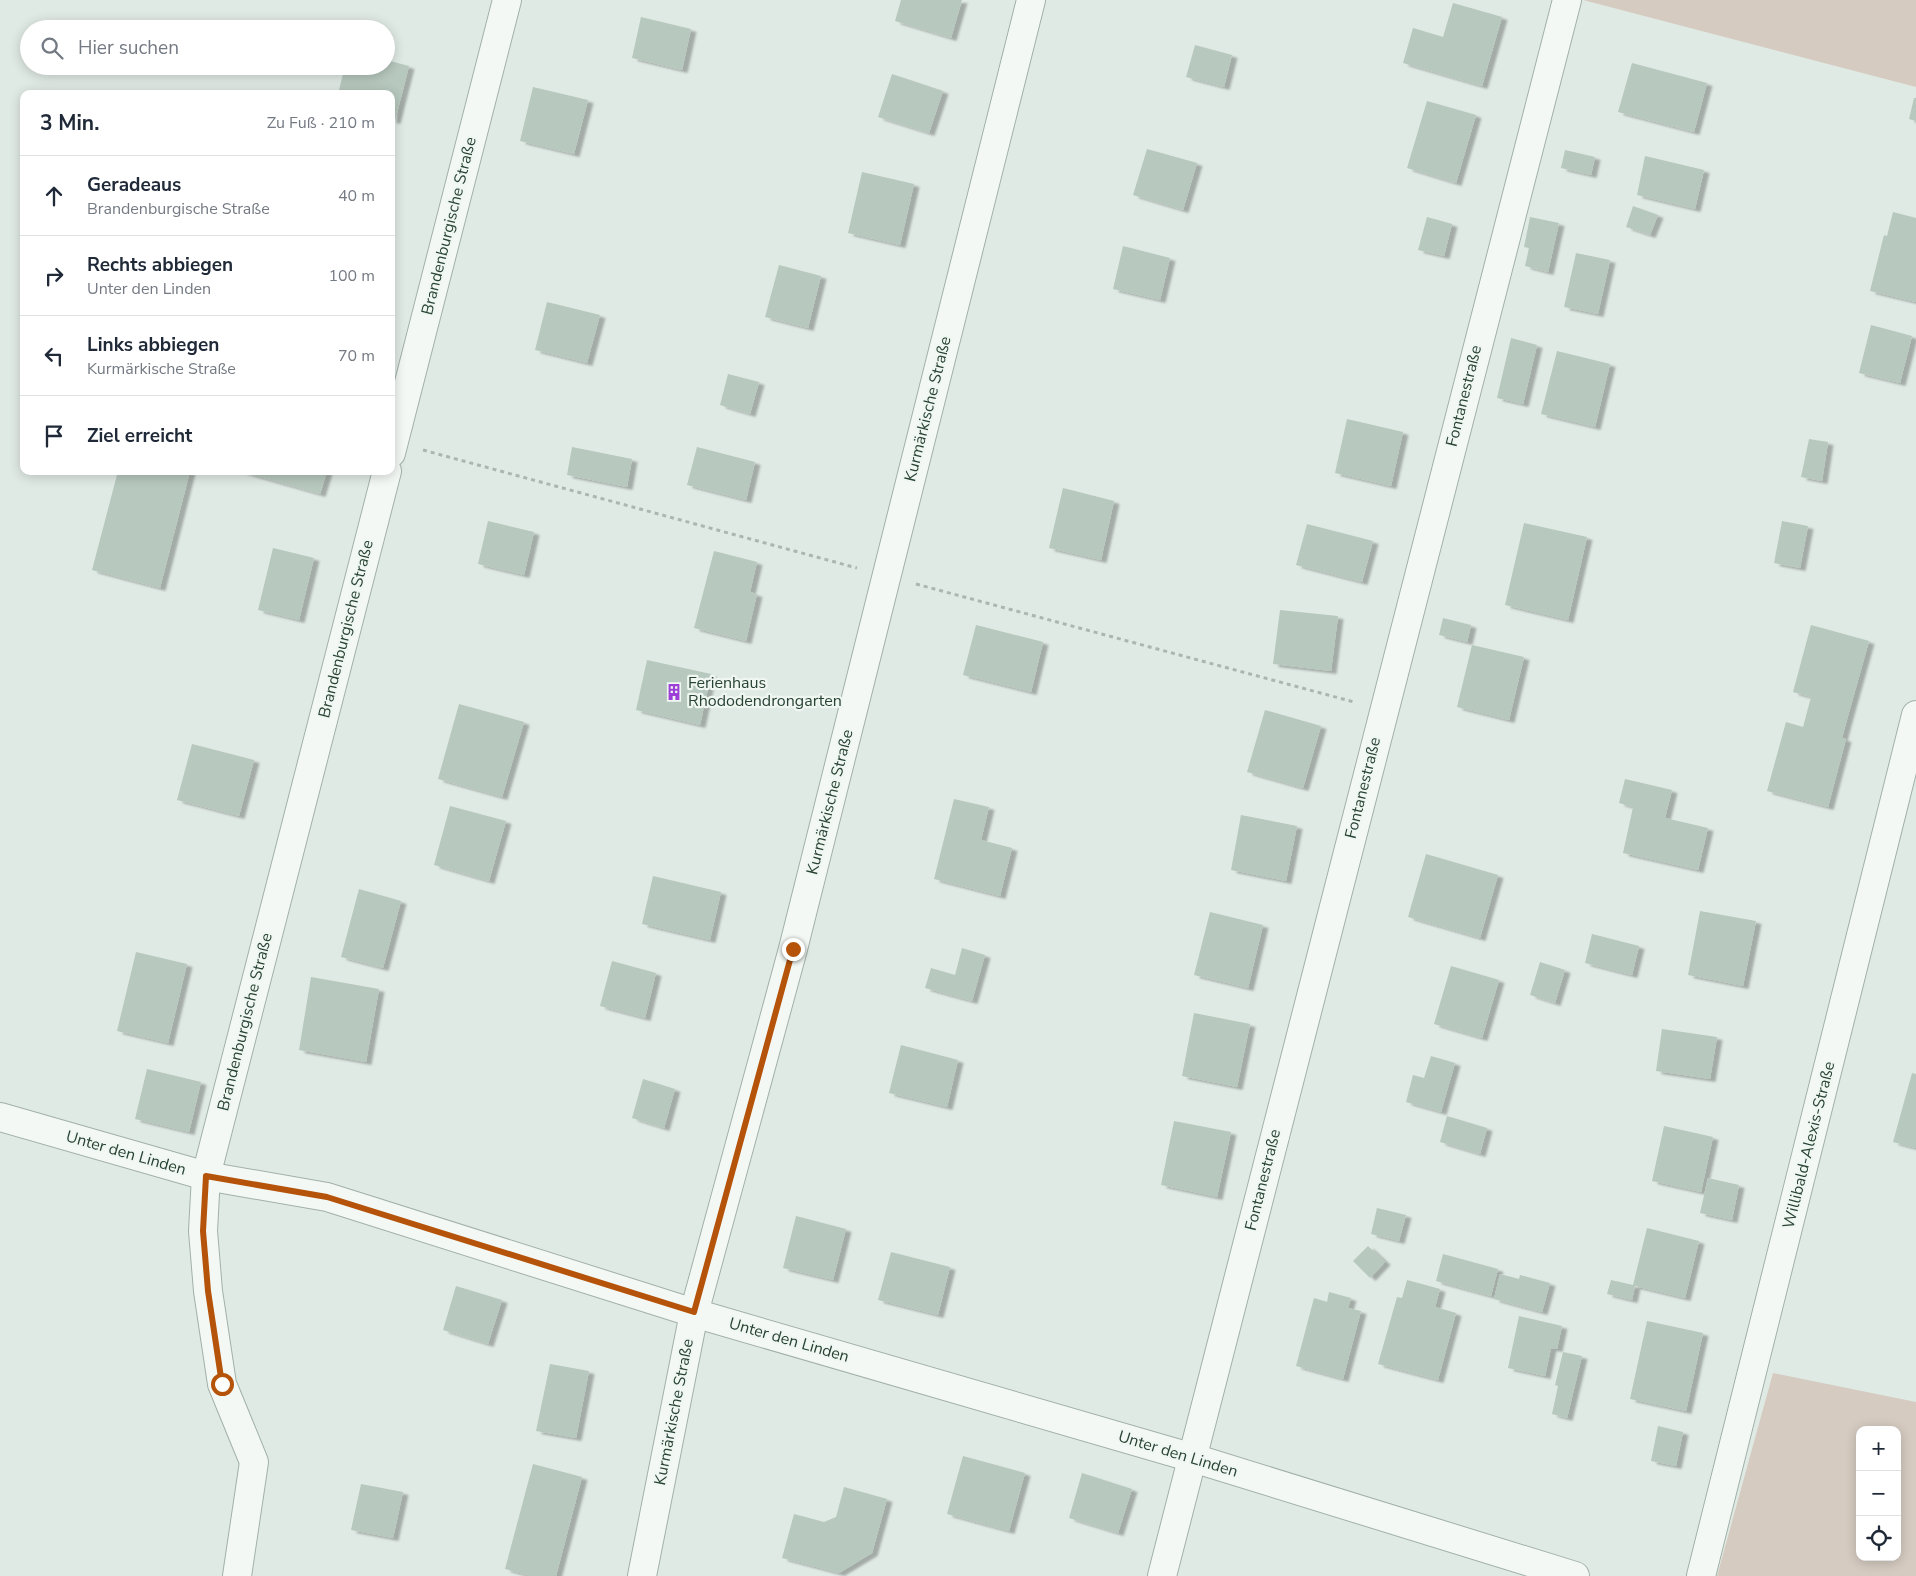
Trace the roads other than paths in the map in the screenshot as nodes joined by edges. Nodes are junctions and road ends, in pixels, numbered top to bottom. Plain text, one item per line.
1 (508, 0) edge
2 (1031, 0) edge
3 (1566, 0) edge
4 (395, 438) edge
5 (385, 475) edge
6 (1916, 715) edge
7 (0, 1117) edge
8 (206, 1176) junction
9 (694, 1312) junction
10 (1193, 1458) junction
11 (237, 1576) edge
12 (642, 1576) edge
13 (1162, 1576) edge
14 (1575, 1576) edge
15 (1701, 1576) edge

1 - 4 street, Brandenburgische Straße
2 - 9 street, Kurmärkische Straße
3 - 10 street, Fontanestraße
5 - 8 street, Brandenburgische Straße
6 - 15 street, Willibald-Alexis-Straße
7 - 8 street, Unter den Linden
8 - 9 street, Unter den Linden
8 - 11 street, Brandenburgische Straße
9 - 10 street, Unter den Linden
9 - 12 street, Kurmärkische Straße
10 - 13 street, Fontanestraße
10 - 14 street, Unter den Linden

